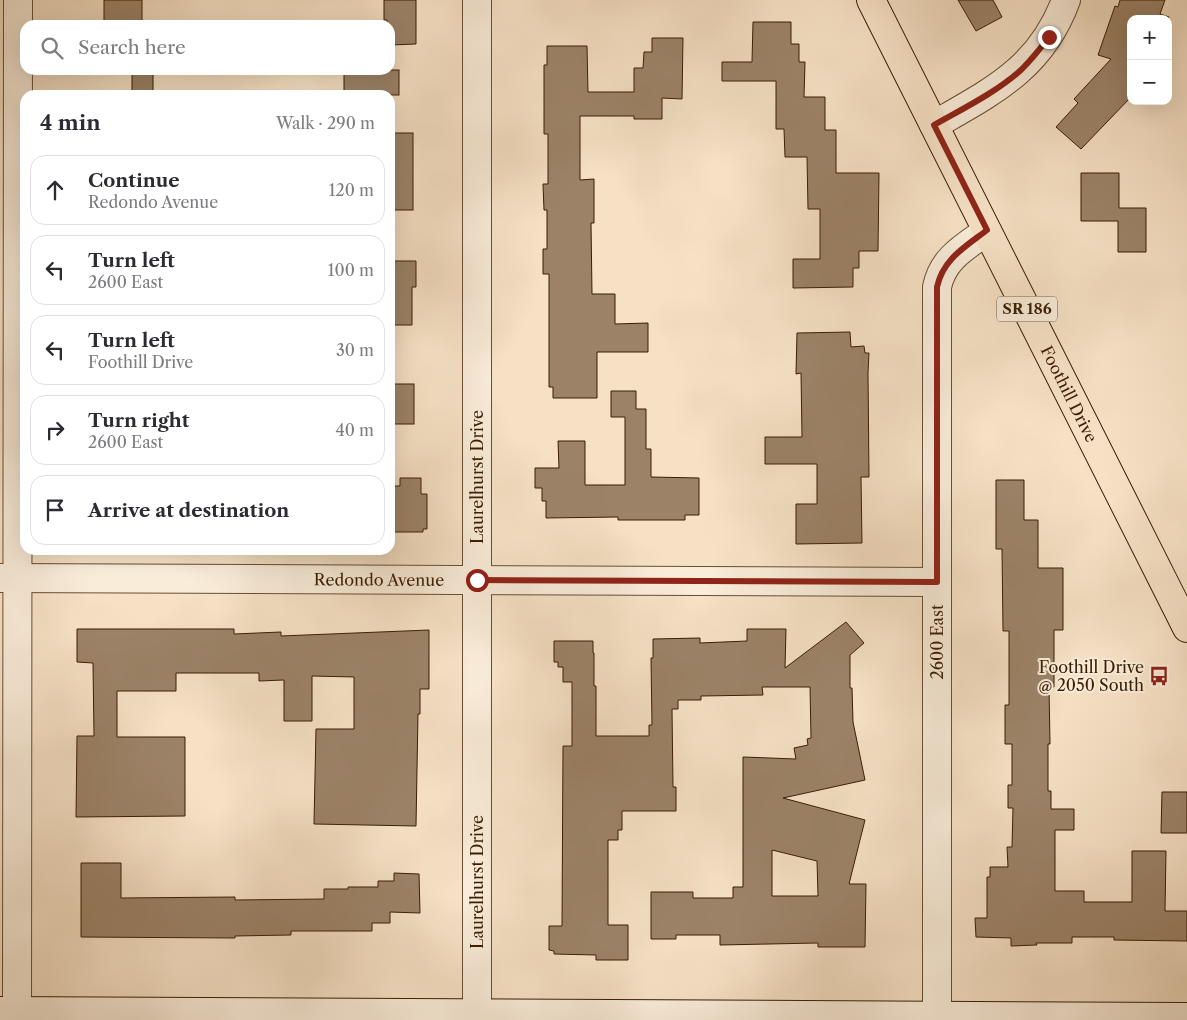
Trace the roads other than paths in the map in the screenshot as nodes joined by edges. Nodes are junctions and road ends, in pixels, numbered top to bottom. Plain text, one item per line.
1 (18, 0) edge
2 (477, 0) edge
3 (871, 0) edge
4 (1066, 0) edge
5 (934, 125) junction
6 (987, 230) junction
7 (9, 578) edge
8 (477, 580) junction
9 (937, 582) junction
10 (1187, 628) edge
11 (9, 1011) edge
12 (477, 1013) junction
13 (937, 1016) junction
14 (1187, 1017) edge

1 - 7 street
2 - 8 street, Laurelhurst Drive
3 - 5 main road, Foothill Drive / SR 186
4 - 5 street
5 - 6 main road, Foothill Drive / SR 186
6 - 9 street, 2600 East
6 - 10 main road, Foothill Drive / SR 186
7 - 8 street, Redondo Avenue
7 - 11 street
8 - 9 street, Redondo Avenue
8 - 12 street, Laurelhurst Drive
9 - 13 street, 2600 East
11 - 12 street
12 - 13 street
13 - 14 street

